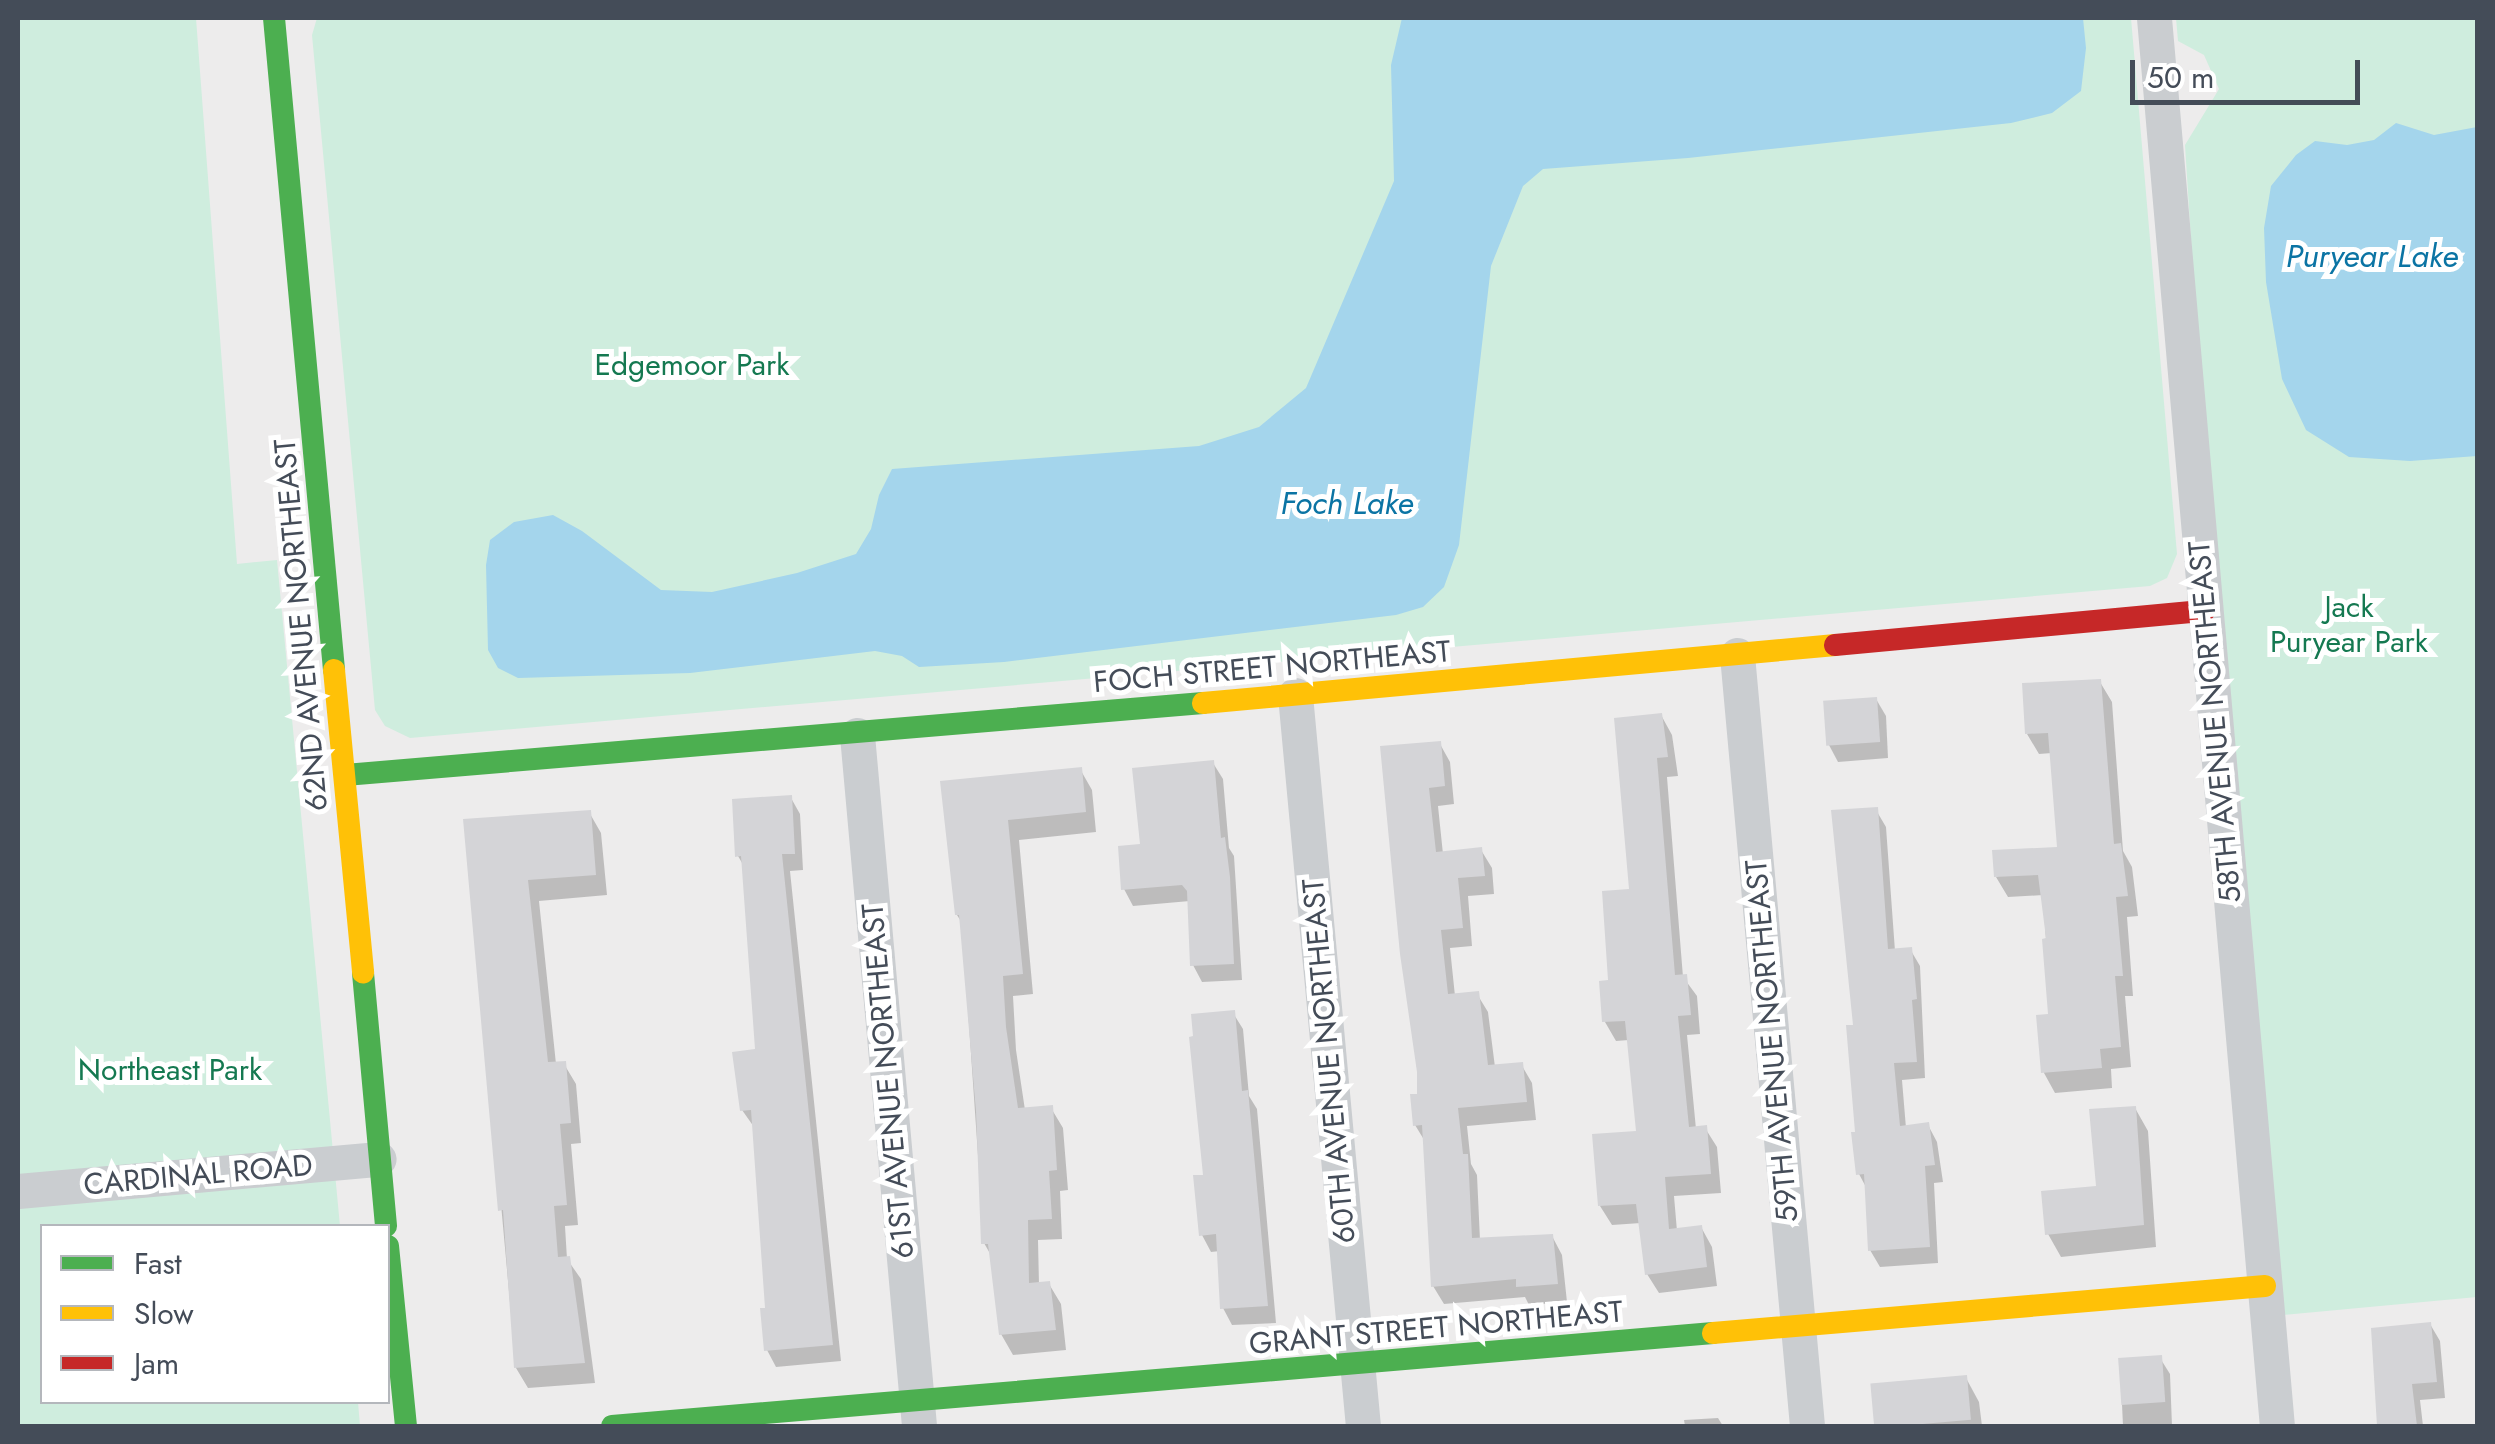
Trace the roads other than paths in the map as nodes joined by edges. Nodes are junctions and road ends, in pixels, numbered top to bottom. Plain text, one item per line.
1 (274, 18) edge
2 (2154, 18) edge
3 (2204, 611) junction
4 (1737, 655) junction
5 (1295, 695) junction
6 (857, 735) junction
7 (345, 775) junction
8 (379, 1159) junction
9 (18, 1191) edge
10 (386, 1224) edge
11 (390, 1266) edge
12 (2265, 1286) junction
13 (1798, 1326) junction
14 (1358, 1366) junction
15 (918, 1415) edge
16 (406, 1426) edge
17 (612, 1426) edge
18 (1363, 1426) edge
19 (1808, 1426) edge
20 (2278, 1426) edge

1 - 7 street, 62ND AVENUE NORTHEAST
2 - 3 street, 58TH AVENUE NORTHEAST
3 - 4 street, FOCH STREET NORTHEAST
3 - 12 street, 58TH AVENUE NORTHEAST
4 - 5 street, FOCH STREET NORTHEAST
4 - 13 street, 59TH AVENUE NORTHEAST
5 - 6 street, FOCH STREET NORTHEAST
5 - 14 street, 60TH AVENUE NORTHEAST
6 - 7 street, FOCH STREET NORTHEAST
6 - 15 street, 61ST AVENUE NORTHEAST
7 - 8 street, 62ND AVENUE NORTHEAST
8 - 9 street, CARDINAL ROAD
8 - 10 street, 62ND AVENUE NORTHEAST
11 - 16 street
12 - 13 street, GRANT STREET NORTHEAST
12 - 20 street, 58TH AVENUE NORTHEAST
13 - 14 street, GRANT STREET NORTHEAST
13 - 19 street, 59TH AVENUE NORTHEAST
14 - 15 street, GRANT STREET NORTHEAST
14 - 18 street, 60TH AVENUE NORTHEAST
15 - 17 street, GRANT STREET NORTHEAST

